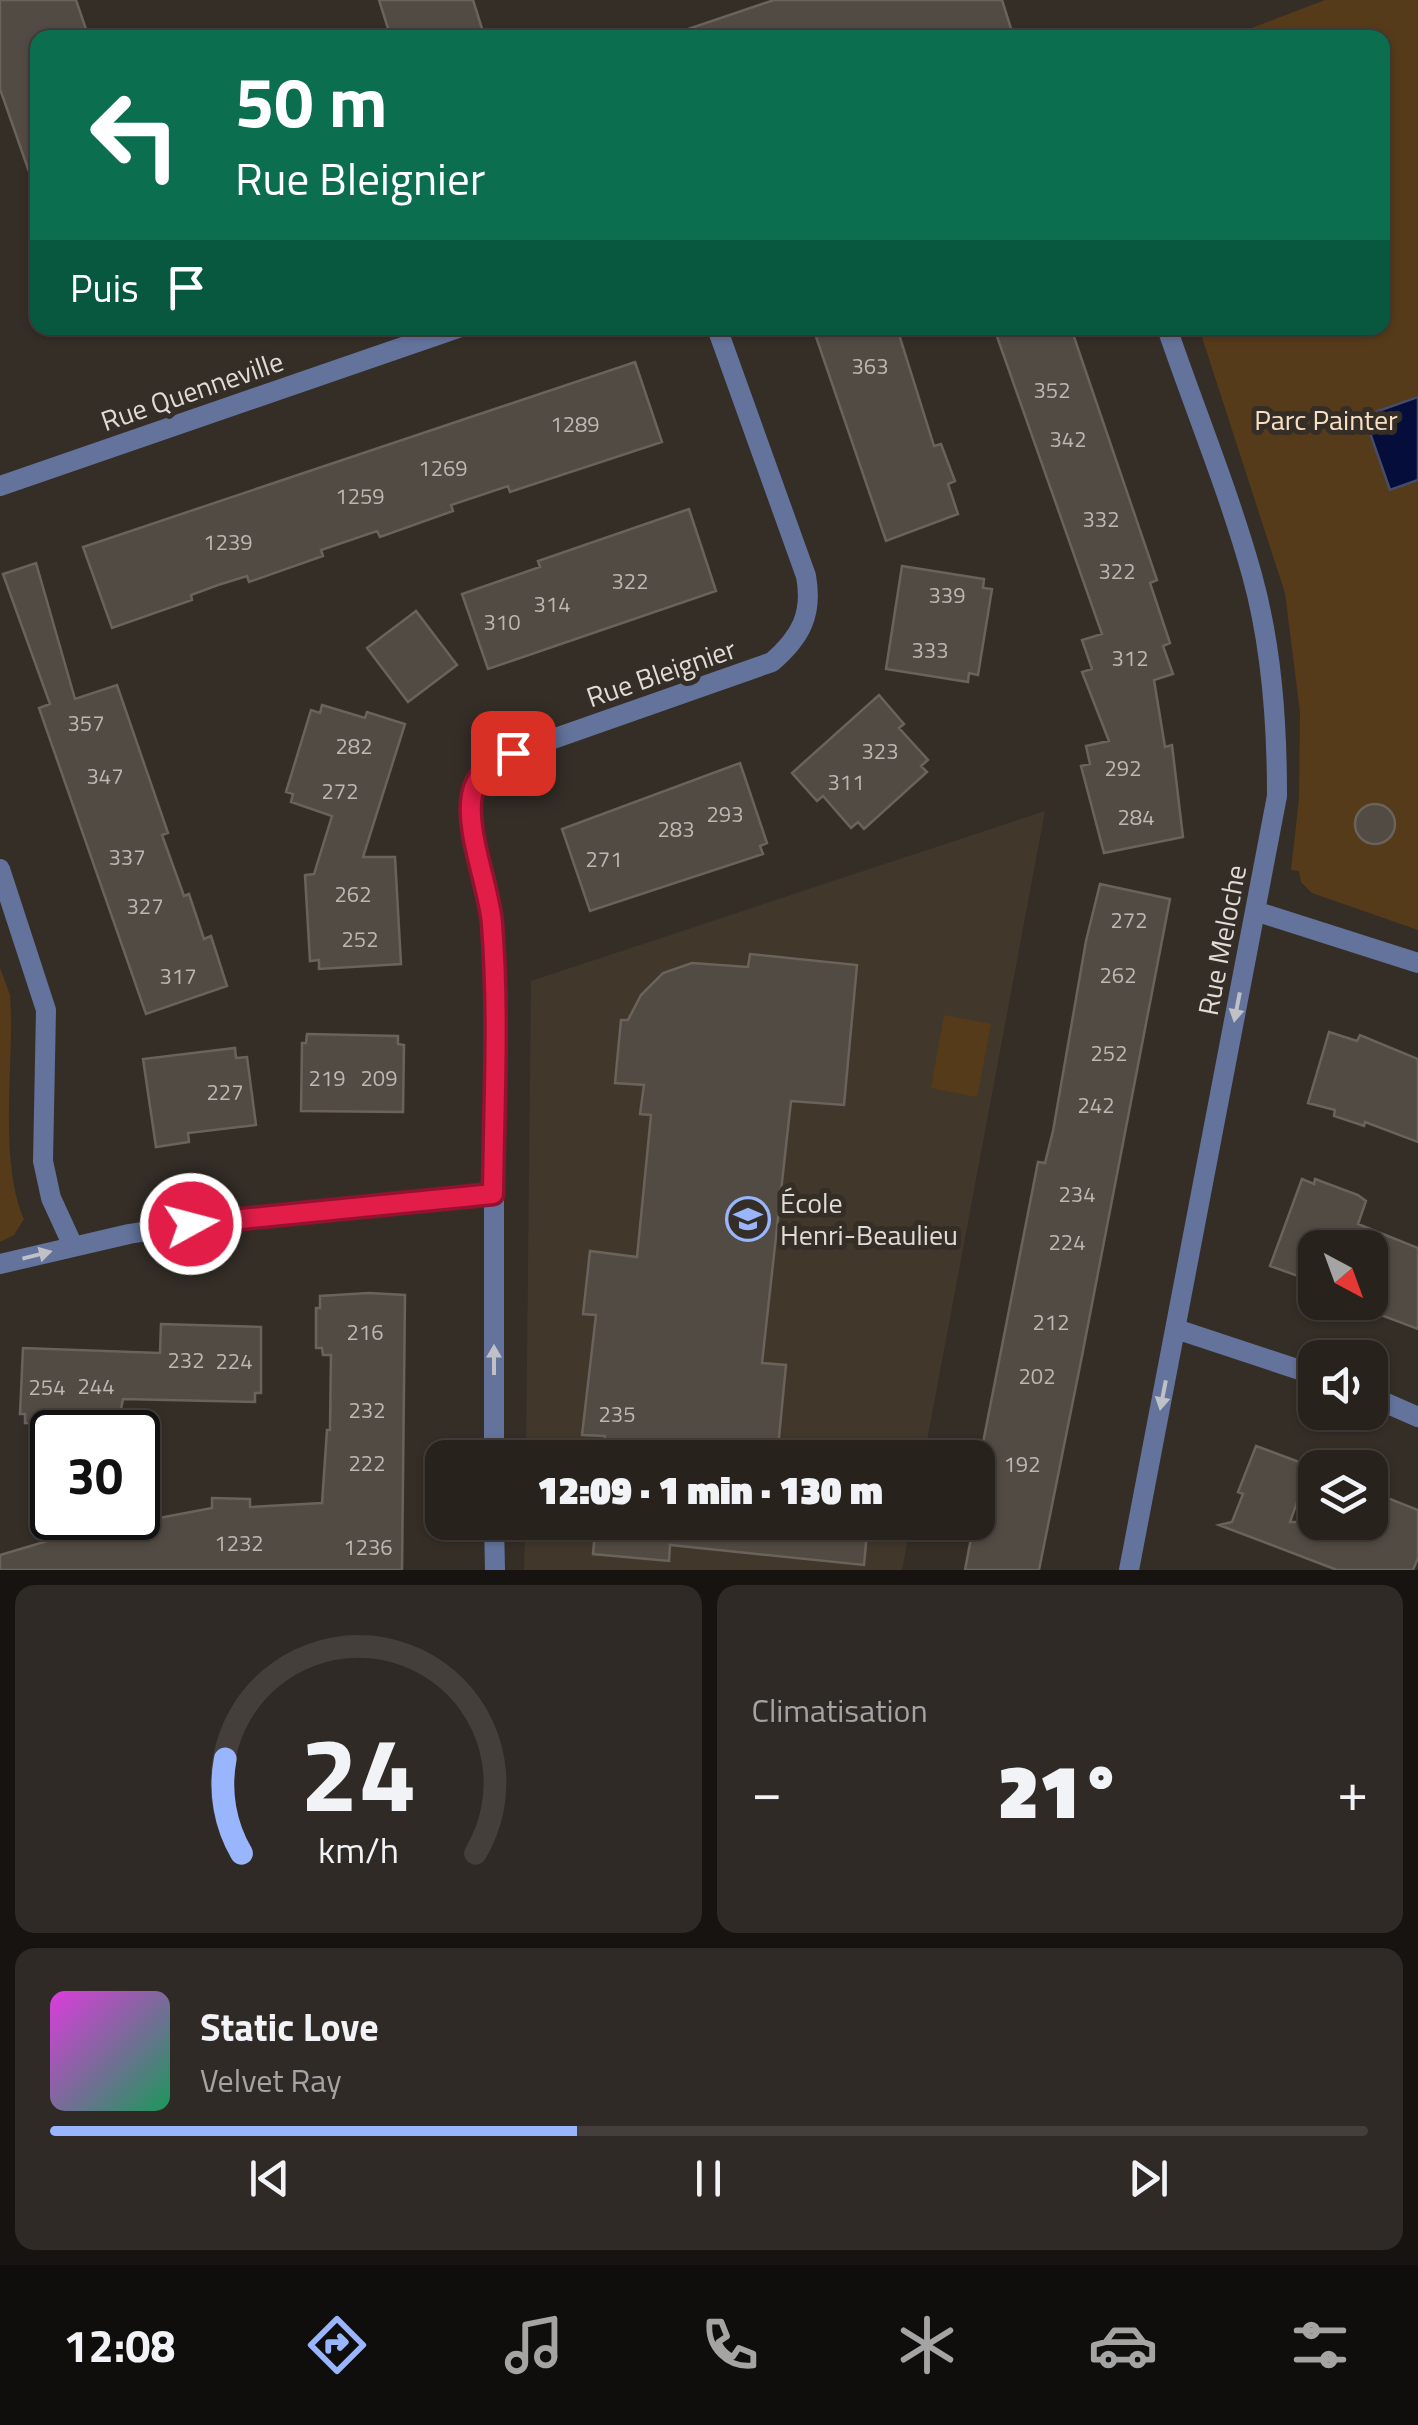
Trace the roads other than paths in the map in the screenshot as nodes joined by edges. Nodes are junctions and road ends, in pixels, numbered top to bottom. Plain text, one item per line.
1 (438, 335) edge
2 (720, 335) edge
3 (1169, 335) edge
4 (0, 486) edge
5 (0, 869) edge
6 (1256, 911) junction
7 (8, 919) edge
8 (1418, 963) edge
9 (493, 1194) junction
10 (73, 1246) junction
11 (0, 1264) edge
12 (1176, 1330) junction
13 (1298, 1369) edge
14 (1388, 1404) edge
15 (1418, 1416) edge
16 (494, 1440) edge
17 (494, 1540) edge
18 (494, 1570) edge
19 (1129, 1570) edge

1 - 4 street, Rue Quenneville
2 - 9 street, Rue Bleignier
3 - 6 street, Rue Meloche
5 - 7 street
6 - 8 street
6 -> 12 street, Rue Meloche
7 - 10 street
9 - 10 street
16 -> 9 street, Rue Bleignier
11 -> 10 street
12 - 13 street
12 -> 19 street, Rue Meloche
14 - 15 street
17 - 18 street

